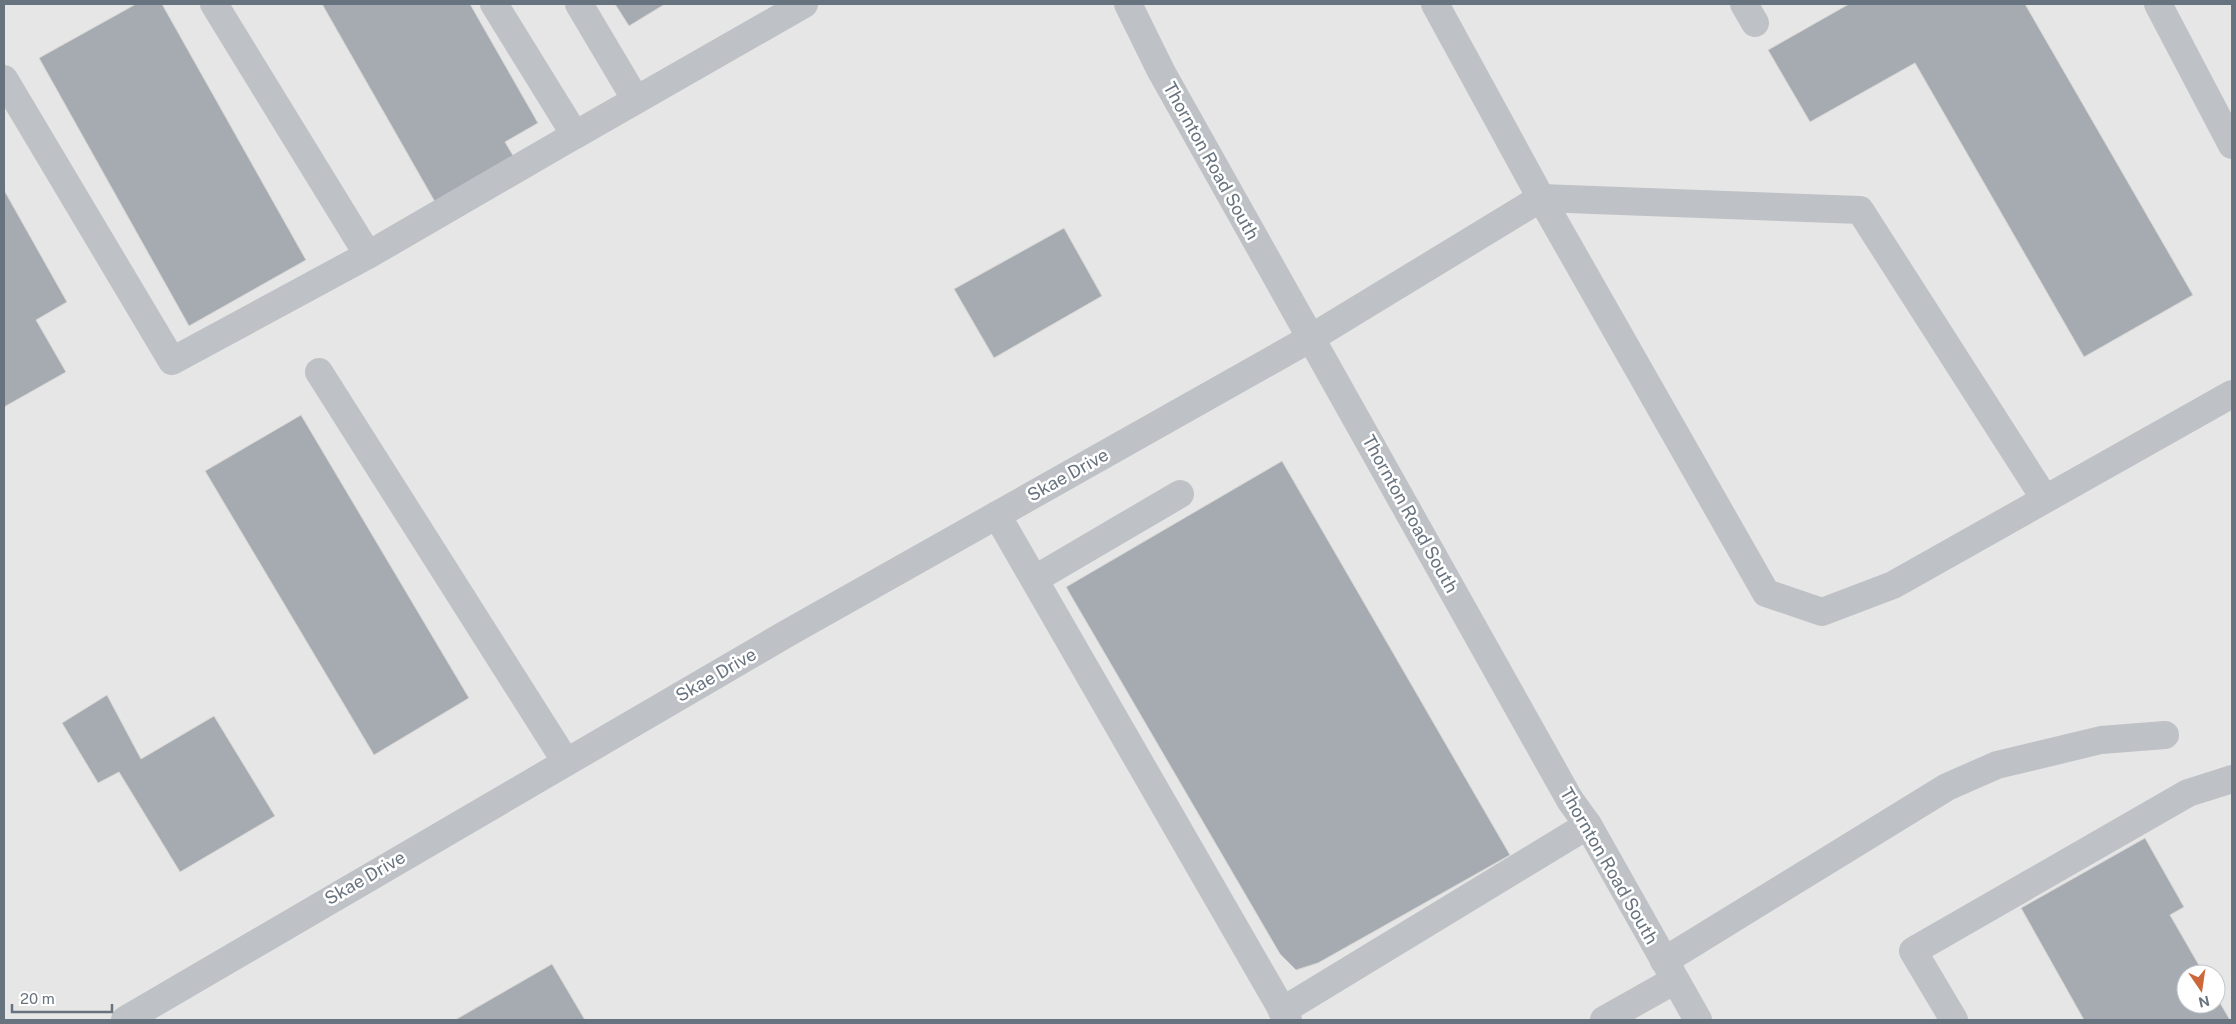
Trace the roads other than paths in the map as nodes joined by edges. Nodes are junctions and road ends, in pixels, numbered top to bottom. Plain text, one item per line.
1 (214, 4) edge
2 (494, 4) edge
3 (579, 4) edge
4 (804, 4) edge
5 (1128, 4) edge
6 (1435, 4) edge
7 (2158, 4) edge
8 (4, 79) edge
9 (636, 100) junction
10 (575, 135) junction
11 (2232, 145) edge
12 (1540, 198) junction
13 (368, 255) junction
14 (1311, 338) junction
15 (320, 372) dead end
16 (2232, 394) edge
17 (1180, 494) dead end
18 (2045, 499) junction
19 (997, 515) junction
20 (1034, 579) junction
21 (2165, 736) dead end
22 (566, 762) junction
23 (2232, 779) edge
24 (1588, 825) junction
25 (1670, 971) junction
26 (1285, 1016) edge
27 (125, 1020) edge
28 (1604, 1020) edge
29 (1698, 1020) edge
30 (1954, 1020) edge

1 - 13 street
2 - 10 street
3 - 9 street
4 - 9 street
5 - 14 street, Thornton Road South
6 - 12 street
7 - 11 street
8 - 13 street
9 - 10 street
10 - 13 street
12 - 14 street, Skae Drive
12 - 18 street
12 - 18 street
14 - 19 street, Skae Drive
14 - 24 street, Thornton Road South
15 - 22 street
16 - 18 street
17 - 20 street
19 - 20 street
19 - 22 street, Skae Drive
20 - 26 street
21 - 25 street
22 - 27 street, Skae Drive
23 - 30 street
24 - 25 street, Thornton Road South
24 - 26 street
25 - 28 street
25 - 29 street, Thornton Road South

